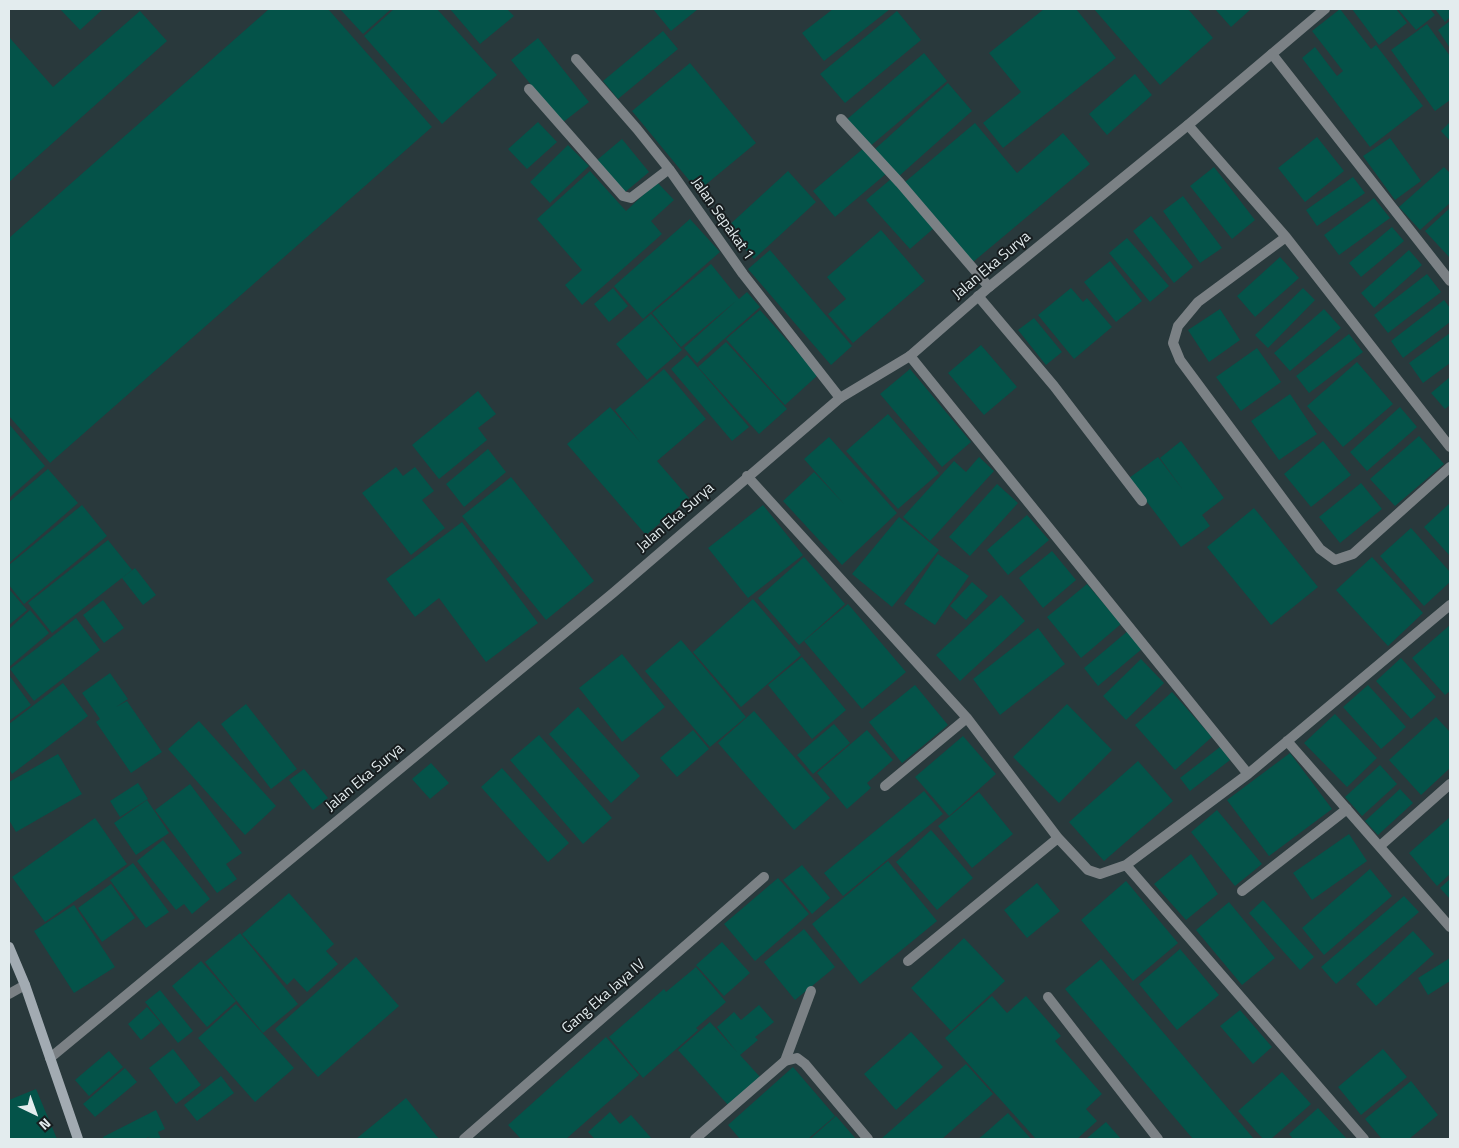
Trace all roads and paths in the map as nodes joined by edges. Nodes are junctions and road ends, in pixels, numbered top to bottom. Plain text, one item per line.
1 (1325, 9) edge
2 (1272, 54) junction
3 (576, 59) dead end
4 (529, 89) dead end
5 (841, 119) dead end
6 (1188, 125) junction
7 (669, 169) junction
8 (1286, 237) junction
9 (1450, 281) edge
10 (989, 287) junction
11 (978, 296) junction
12 (910, 356) junction
13 (840, 398) junction
14 (1450, 446) edge
15 (1450, 467) edge
16 (747, 476) junction
17 (1142, 501) dead end
18 (1450, 604) edge
19 (967, 718) junction
20 (1287, 741) junction
21 (1248, 774) junction
22 (1450, 784) edge
23 (885, 786) dead end
24 (1347, 809) junction
25 (1058, 838) junction
26 (1380, 846) junction
27 (1126, 865) junction
28 (764, 877) dead end
29 (1242, 891) dead end
30 (1450, 927) edge
31 (9, 947) edge
32 (908, 961) dead end
33 (25, 985) junction
34 (811, 990) dead end
35 (9, 994) edge
36 (1048, 996) dead end
37 (50, 1058) junction
38 (785, 1061) junction
39 (78, 1139) edge
40 (464, 1139) edge
41 (695, 1139) edge
42 (868, 1139) edge
43 (1158, 1139) edge
44 (1364, 1139) edge

1 - 2 street, Jalan Eka Surya
2 - 6 street, Jalan Eka Surya
2 - 9 street
3 - 7 street, Jalan Sepakat 1
4 - 7 street
5 - 10 street
6 - 8 street
6 - 10 street, Jalan Eka Surya
7 - 13 street, Jalan Sepakat 1
8 - 14 street
8 - 15 street
10 - 11 street, Jalan Eka Surya
11 - 12 street, Jalan Eka Surya
11 - 17 street
12 - 13 street, Jalan Eka Surya
12 - 21 street
13 - 16 street, Jalan Eka Surya
16 - 19 street
16 - 37 street, Jalan Eka Surya
18 - 20 street
19 - 23 street
19 - 25 street
20 - 21 street
20 - 24 street
21 - 27 street
22 - 26 street
24 - 26 street
24 - 29 street
25 - 27 street
25 - 32 street
26 - 30 street
27 - 44 street
28 - 40 street, Gang Eka Jaya IV
31 - 33 main road
33 - 35 street
33 - 37 main road
34 - 38 street
36 - 43 street
37 - 39 main road
38 - 41 street
38 - 42 street

